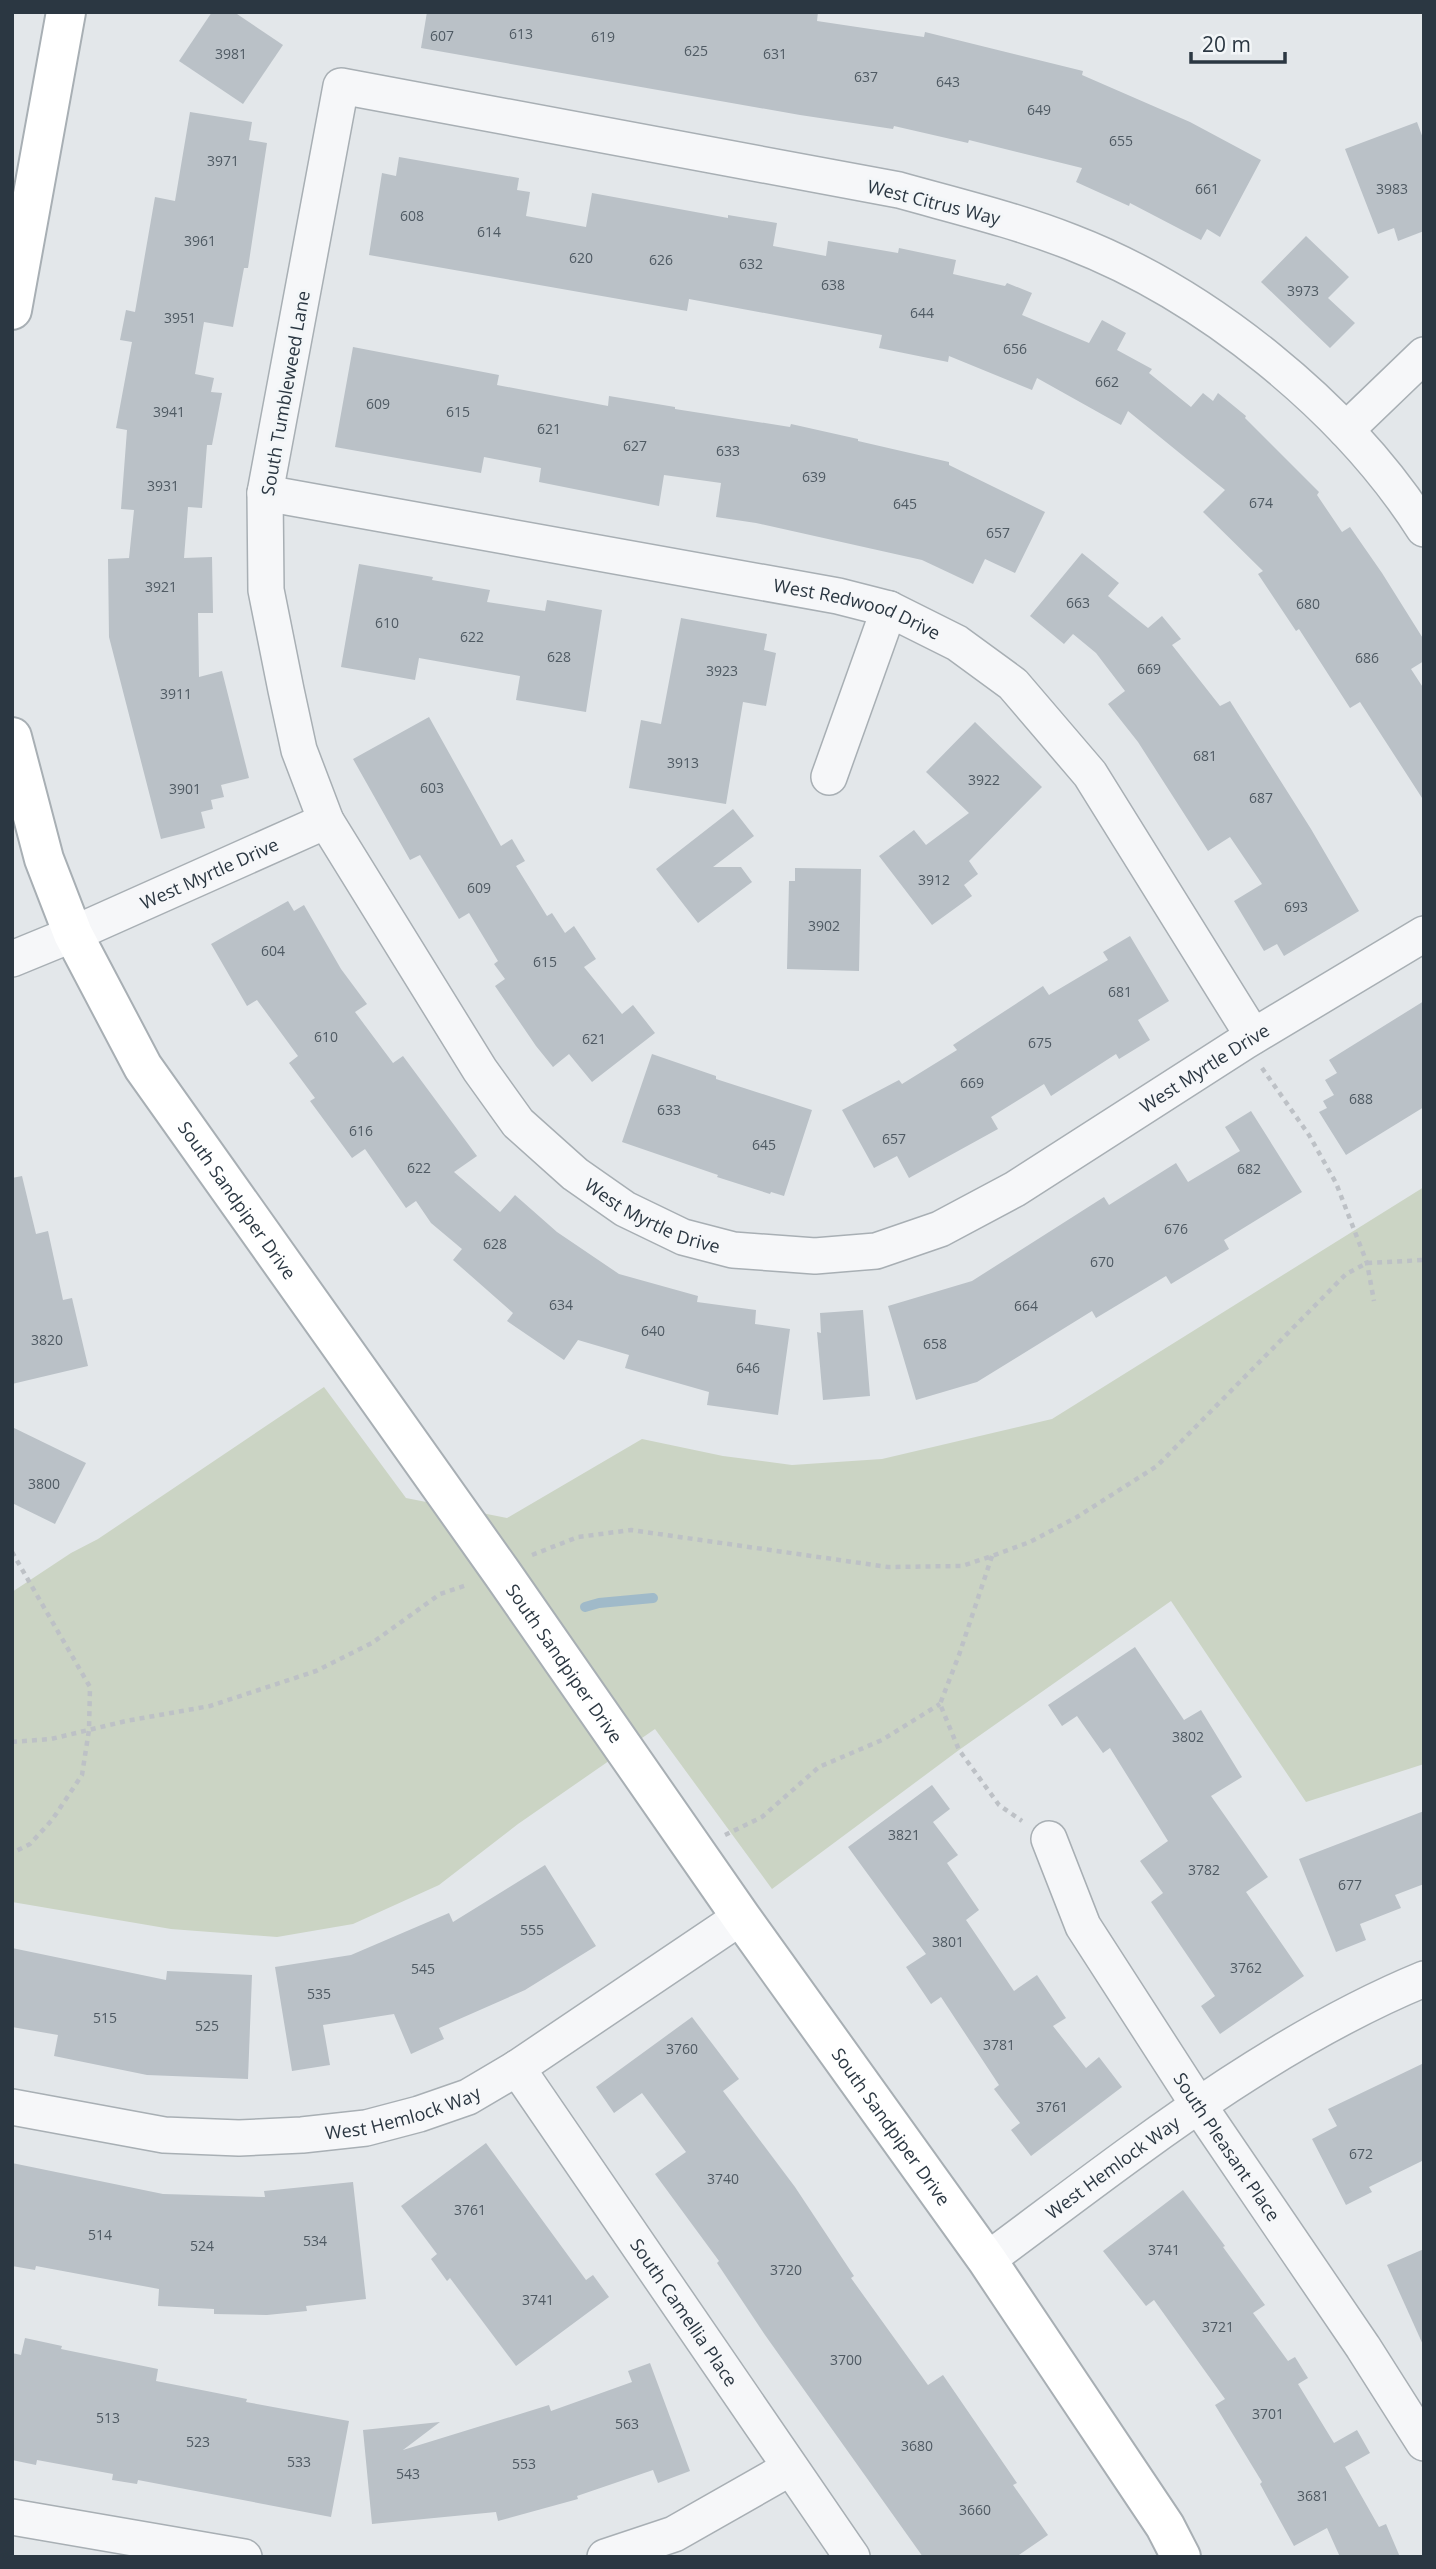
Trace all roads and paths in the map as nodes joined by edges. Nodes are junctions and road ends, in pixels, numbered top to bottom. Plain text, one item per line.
1 (66, 12) edge
2 (341, 86) joint
3 (14, 289) edge
4 (1424, 355) edge
5 (1346, 430) junction
6 (265, 493) junction
7 (1424, 529) edge
8 (889, 609) junction
9 (12, 737) edge
10 (829, 777) dead end
11 (326, 821) junction
12 (74, 934) junction
13 (1424, 934) edge
14 (12, 959) edge
15 (1249, 1039) junction
16 (1424, 1261) edge
17 (1367, 1263) junction
18 (1374, 1301) dead end
19 (12, 1552) edge
20 (992, 1556) junction
21 (502, 1573) junction
22 (940, 1704) junction
23 (89, 1730) junction
24 (12, 1742) edge
25 (1049, 1839) joint
26 (696, 1850) junction
27 (12, 1853) edge
28 (741, 1917) junction
29 (1424, 1979) edge
30 (517, 2068) junction
31 (1199, 2106) junction
32 (12, 2107) edge
33 (987, 2260) junction
34 (1422, 2437) edge
35 (790, 2468) junction
36 (12, 2517) edge
37 (244, 2557) edge
38 (605, 2557) edge
39 (852, 2557) edge
40 (1181, 2557) edge

1 - 3 street
2 - 5 street, West Citrus Way
2 - 6 street, South Tumbleweed Lane
4 - 5 street
5 - 7 street, West Citrus Way
6 - 8 street, West Redwood Drive
6 - 11 street, South Tumbleweed Lane
8 - 10 street
8 - 15 street, West Redwood Drive
9 - 12 street, South Sandpiper Drive
11 - 12 street, West Myrtle Drive
11 - 15 street, West Myrtle Drive
12 - 14 street, West Myrtle Drive
12 - 21 street, South Sandpiper Drive
13 - 15 street, West Myrtle Drive
15 - 17 path
16 - 17 path
17 - 18 path
17 - 20 path
19 - 23 path
20 - 21 path
20 - 22 path
21 - 23 path
21 - 26 street, South Sandpiper Drive
22 - 25 path
22 - 26 path
23 - 24 path
23 - 27 path
25 - 31 street, South Pleasant Place
26 - 28 street, South Sandpiper Drive
28 - 30 street, West Hemlock Way
28 - 33 street, South Sandpiper Drive
29 - 31 street, West Hemlock Way
30 - 32 street, West Hemlock Way
30 - 35 street, South Camellia Place
31 - 33 street, West Hemlock Way
31 - 34 street, South Pleasant Place
33 - 40 street, South Sandpiper Drive
35 - 38 street
35 - 39 street, South Camellia Place
36 - 37 street

